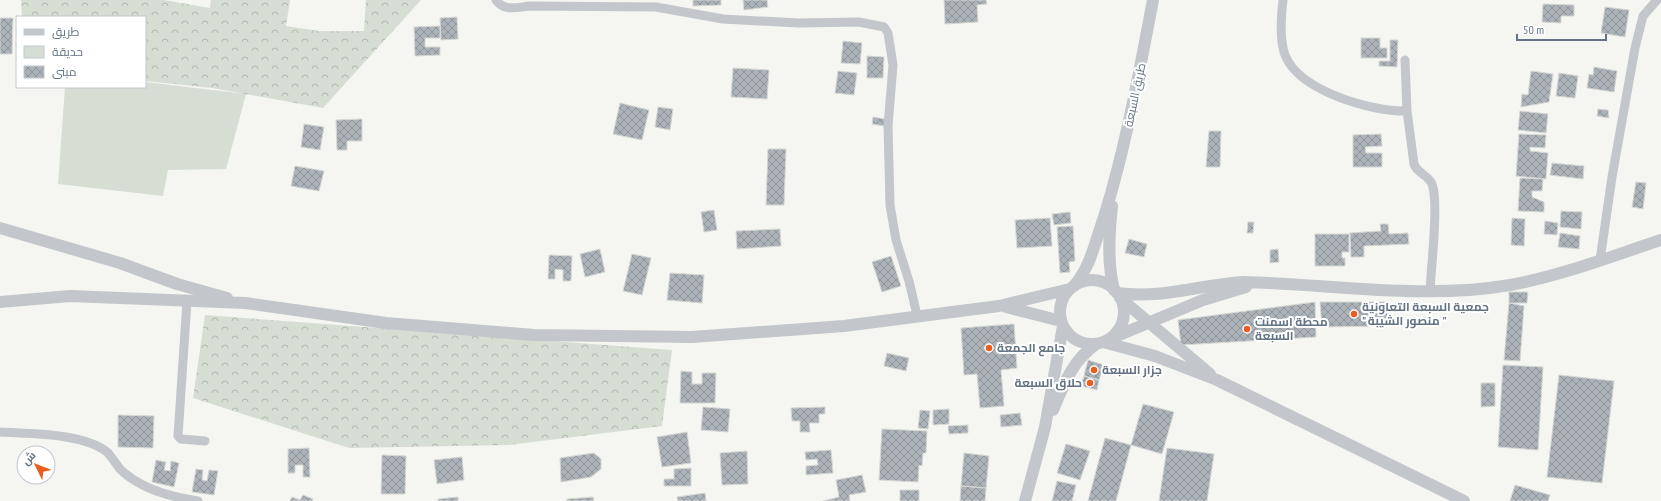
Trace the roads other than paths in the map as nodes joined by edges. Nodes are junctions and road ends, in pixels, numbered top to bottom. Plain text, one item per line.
1 (496, 0) edge
2 (1153, 0) edge
3 (1283, 0) edge
4 (1658, 0) edge
5 (1405, 60) dead end
6 (1407, 112) junction
7 (1114, 189) junction
8 (0, 228) edge
9 (1661, 240) edge
10 (1600, 260) junction
11 (1260, 283) junction
12 (1072, 288) junction
13 (1430, 291) junction
14 (1117, 294) junction
15 (187, 301) junction
16 (0, 302) edge
17 (245, 303) junction
18 (999, 306) junction
19 (917, 315) junction
20 (1062, 323) junction
21 (1150, 323) junction
22 (1102, 342) junction
23 (1217, 380) junction
24 (1045, 427) junction
25 (0, 432) edge
26 (205, 441) dead end
27 (198, 501) edge
28 (1025, 501) edge
29 (1464, 501) edge

1 - 19 street
2 - 7 street, طريق السبعة
3 - 6 street
4 - 10 street
5 - 6 street
6 - 13 street
7 - 12 street
7 - 14 street
8 - 17 street
9 - 10 street
10 - 13 street
11 - 13 street
11 - 14 street
11 - 21 street
12 - 14 street
12 - 18 street
12 - 20 street
14 - 21 street
14 - 22 street
15 - 16 street
15 - 17 street
15 - 26 street
17 - 19 street
18 - 19 street
18 - 20 street
20 - 22 street
20 - 24 street
21 - 22 street
21 - 23 street
22 - 23 street
22 - 24 street
23 - 29 street
24 - 28 street
25 - 27 street

